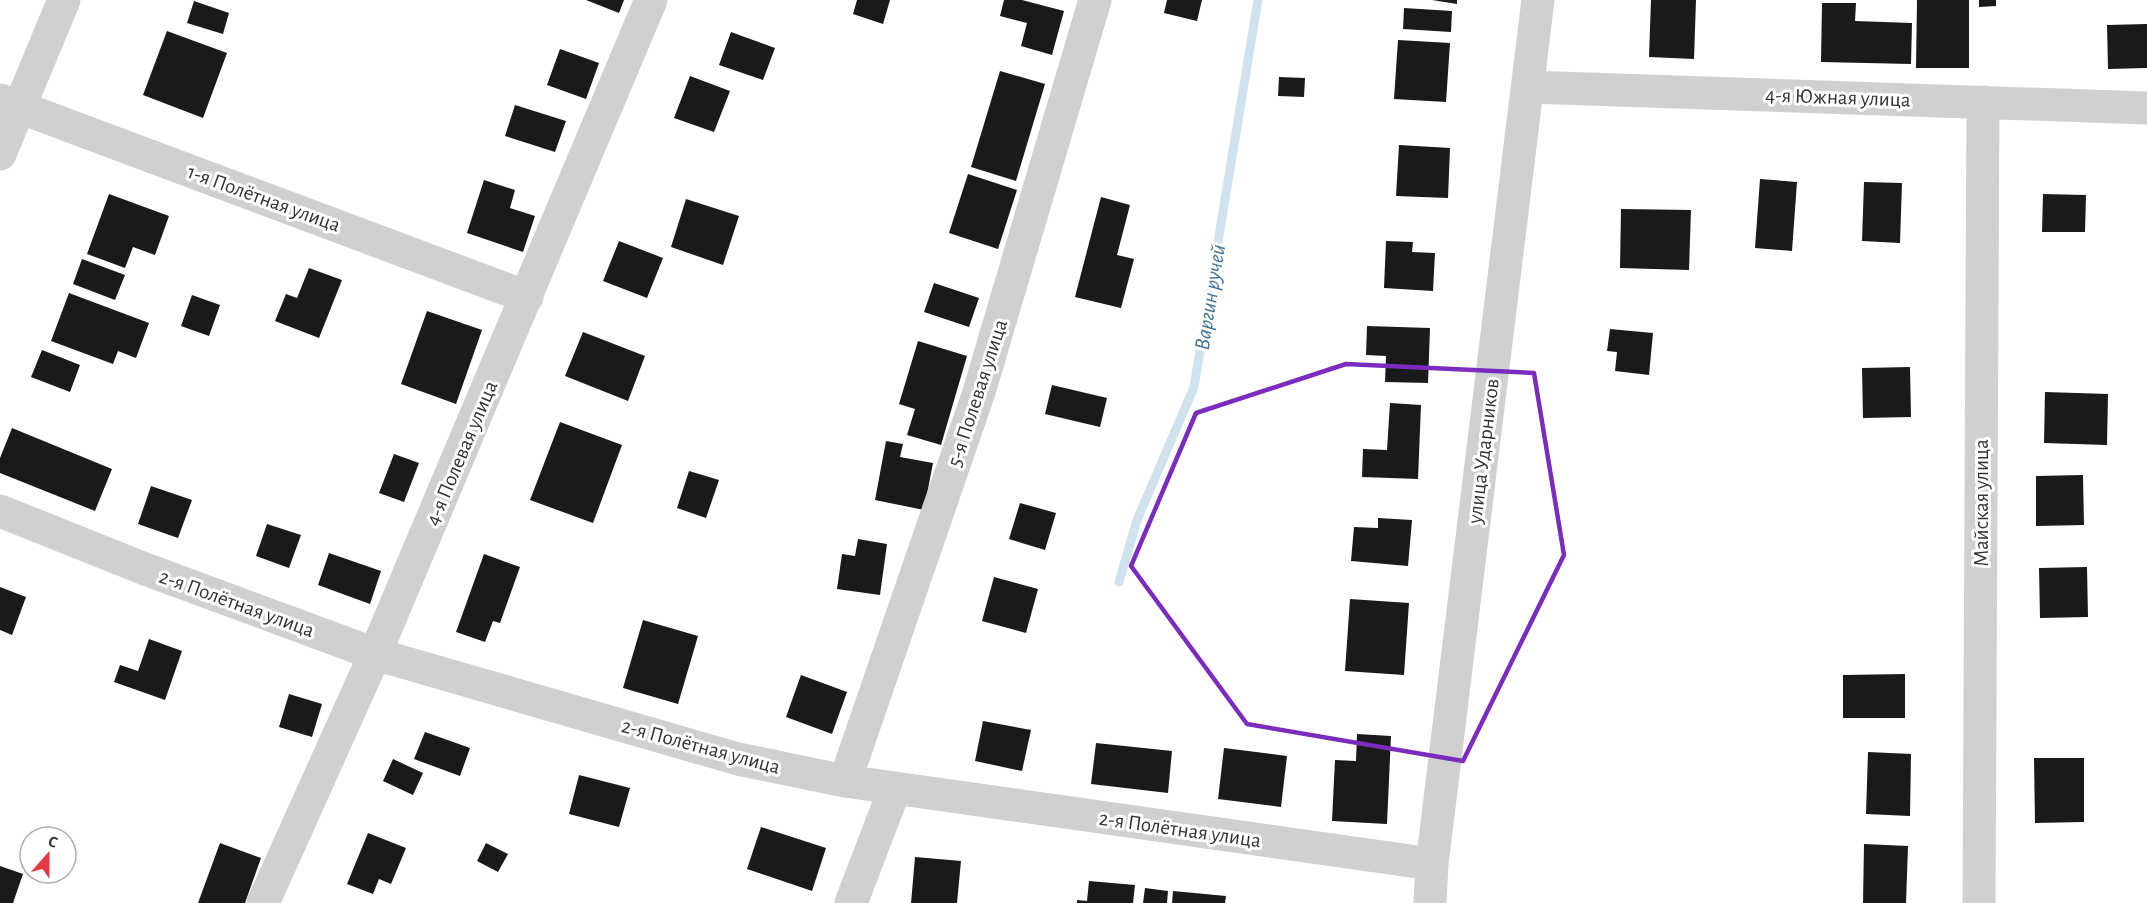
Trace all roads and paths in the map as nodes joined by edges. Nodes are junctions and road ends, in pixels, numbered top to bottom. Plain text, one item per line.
1 (64, 0) edge
2 (651, 0) edge
3 (1095, 0) edge
4 (1538, 0) edge
5 (1529, 87) junction
6 (1983, 102) junction
7 (10, 103) edge
8 (2147, 108) edge
9 (0, 154) edge
10 (527, 297) junction
11 (0, 511) edge
12 (375, 654) junction
13 (845, 781) junction
14 (895, 788) junction
15 (1432, 864) junction
16 (263, 903) edge
17 (851, 903) edge
18 (1430, 903) edge
19 (1979, 903) edge

1 - 7 street
2 - 10 street, 4-я Полевая улица
3 - 13 street, 5-я Полевая улица
4 - 5 street, улица Ударников
5 - 6 street, 4-я Южная улица
5 - 15 street, улица Ударников
6 - 8 street, 4-я Южная улица
6 - 19 street, Майская улица
7 - 9 street
7 - 10 street, 1-я Полётная улица
10 - 12 street, 4-я Полевая улица
11 - 12 street, 2-я Полётная улица
12 - 13 street, 2-я Полётная улица
12 - 16 street, 4-я Полевая улица
13 - 14 street, 2-я Полётная улица
14 - 15 street, 2-я Полётная улица
14 - 17 street
15 - 18 street, улица Ударников

